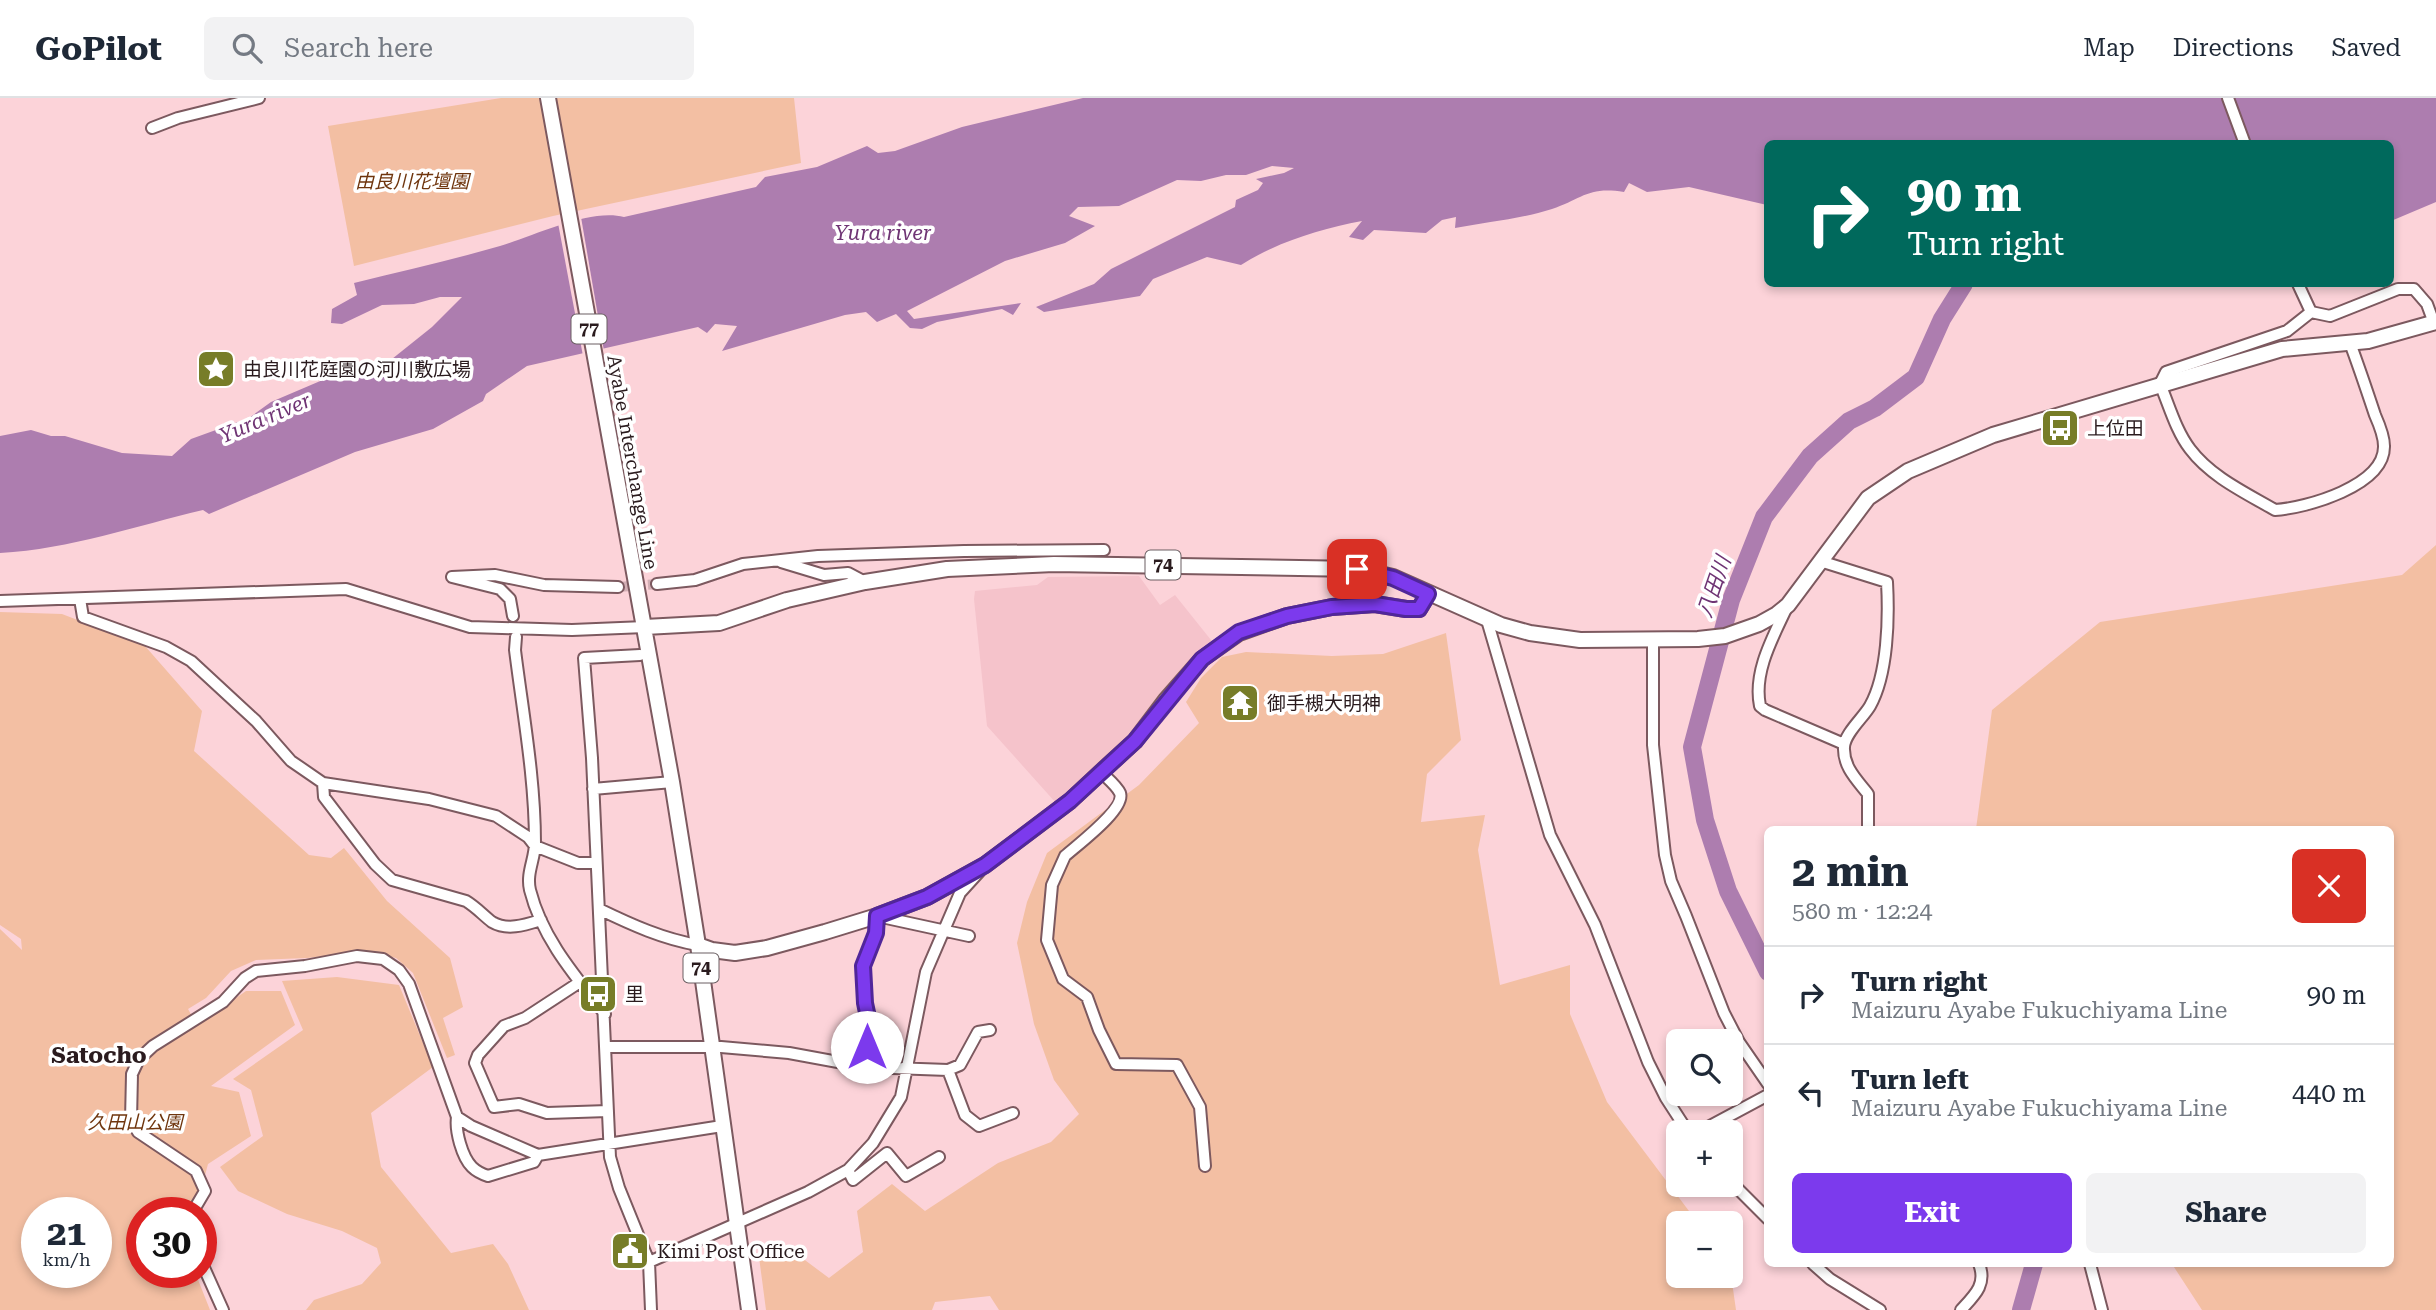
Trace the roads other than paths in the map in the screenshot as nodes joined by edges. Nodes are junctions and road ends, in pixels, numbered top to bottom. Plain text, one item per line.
1 (259, 98) edge
2 (548, 98) edge
3 (2228, 98) edge
4 (152, 128) dead end
5 (2244, 140) edge
6 (2299, 287) edge
7 (2311, 312) junction
8 (2435, 322) edge
9 (2350, 344) junction
10 (2160, 384) junction
11 (1104, 550) dead end
12 (774, 560) junction
13 (1820, 561) junction
14 (865, 582) junction
15 (657, 584) tunnel mouth
16 (618, 587) tunnel mouth
17 (1428, 594) junction
18 (80, 599) junction
19 (0, 601) edge
20 (1783, 609) junction
21 (513, 616) dead end
22 (1487, 620) junction
23 (645, 627) junction
24 (516, 636) dead end
25 (1653, 640) junction
26 (640, 655) dead end
27 (1844, 744) junction
28 (1101, 772) junction
29 (672, 782) junction
30 (323, 783) junction
31 (593, 789) junction
32 (1868, 826) edge
33 (535, 846) junction
34 (596, 863) junction
35 (985, 865) junction
36 (600, 909) junction
37 (877, 916) junction
38 (541, 920) junction
39 (942, 931) junction
40 (970, 936) dead end
41 (698, 945) junction
42 (580, 982) junction
43 (605, 1014) junction
44 (990, 1030) dead end
45 (606, 1047) junction
46 (711, 1047) junction
47 (864, 1067) junction
48 (907, 1067) junction
49 (948, 1070) junction
50 (1764, 1078) edge
51 (1764, 1097) edge
52 (608, 1111) junction
53 (1013, 1113) dead end
54 (457, 1117) junction
55 (1680, 1120) edge
56 (1721, 1120) edge
57 (722, 1126) junction
58 (610, 1142) junction
59 (538, 1155) junction
60 (939, 1157) dead end
61 (1205, 1166) dead end
62 (848, 1170) junction
63 (1743, 1194) edge
64 (201, 1197) edge
65 (1764, 1215) edge
66 (736, 1225) junction
67 (649, 1262) junction
68 (1816, 1267) edge
69 (1980, 1267) edge
70 (2091, 1267) edge
71 (213, 1288) edge
72 (223, 1310) edge
73 (651, 1310) edge
74 (749, 1310) edge
75 (1880, 1310) edge
76 (1961, 1310) edge
77 (2102, 1310) edge

1 - 4 street
2 - 23 main road, Ayabe Interchange Line / 77
3 - 5 street
6 - 7 street
7 - 8 street
7 - 10 street
8 - 9 main road, 74
9 - 10 main road, 74
9 - 10 street
10 - 13 main road, 74
11 - 12 street
12 - 14 street
12 - 15 street
13 - 20 main road, 74
13 - 27 street
14 - 17 main road, 74
14 - 23 main road, 74
16 - 21 street
17 - 22 main road, 74
17 - 28 main road, 74
18 - 19 street
18 - 23 street
18 - 30 street
20 - 25 main road, 74
20 - 27 street
22 - 25 main road, 74
22 - 55 street
23 - 29 main road, 74
24 - 33 street
25 - 50 street
26 - 31 street
27 - 32 street
28 - 35 main road, 74
28 - 61 street
29 - 31 street
29 - 41 main road, 74
30 - 33 street
30 - 38 street
31 - 34 street
33 - 34 street
33 - 38 street
34 - 36 street
35 - 37 main road, 74
35 - 39 street
36 - 41 street
36 - 43 street
37 - 39 street
37 - 41 main road, 74
37 - 47 street
38 - 42 street
39 - 40 street
39 - 48 street
41 - 46 main road, 74
42 - 43 street
42 - 52 street
43 - 45 street
44 - 49 street
45 - 46 street
45 - 52 street
46 - 47 street
46 - 57 main road, 74
47 - 48 street
48 - 49 street
48 - 62 street
49 - 53 street
51 - 56 street
52 - 58 street
54 - 59 street
54 - 59 street
54 - 64 street
57 - 58 street
57 - 66 main road, 74
58 - 59 street
58 - 67 street
60 - 62 street
62 - 66 street
63 - 65 street
66 - 67 street
66 - 74 main road, 74
67 - 73 street
68 - 75 street
69 - 76 street
70 - 77 street
71 - 72 street

